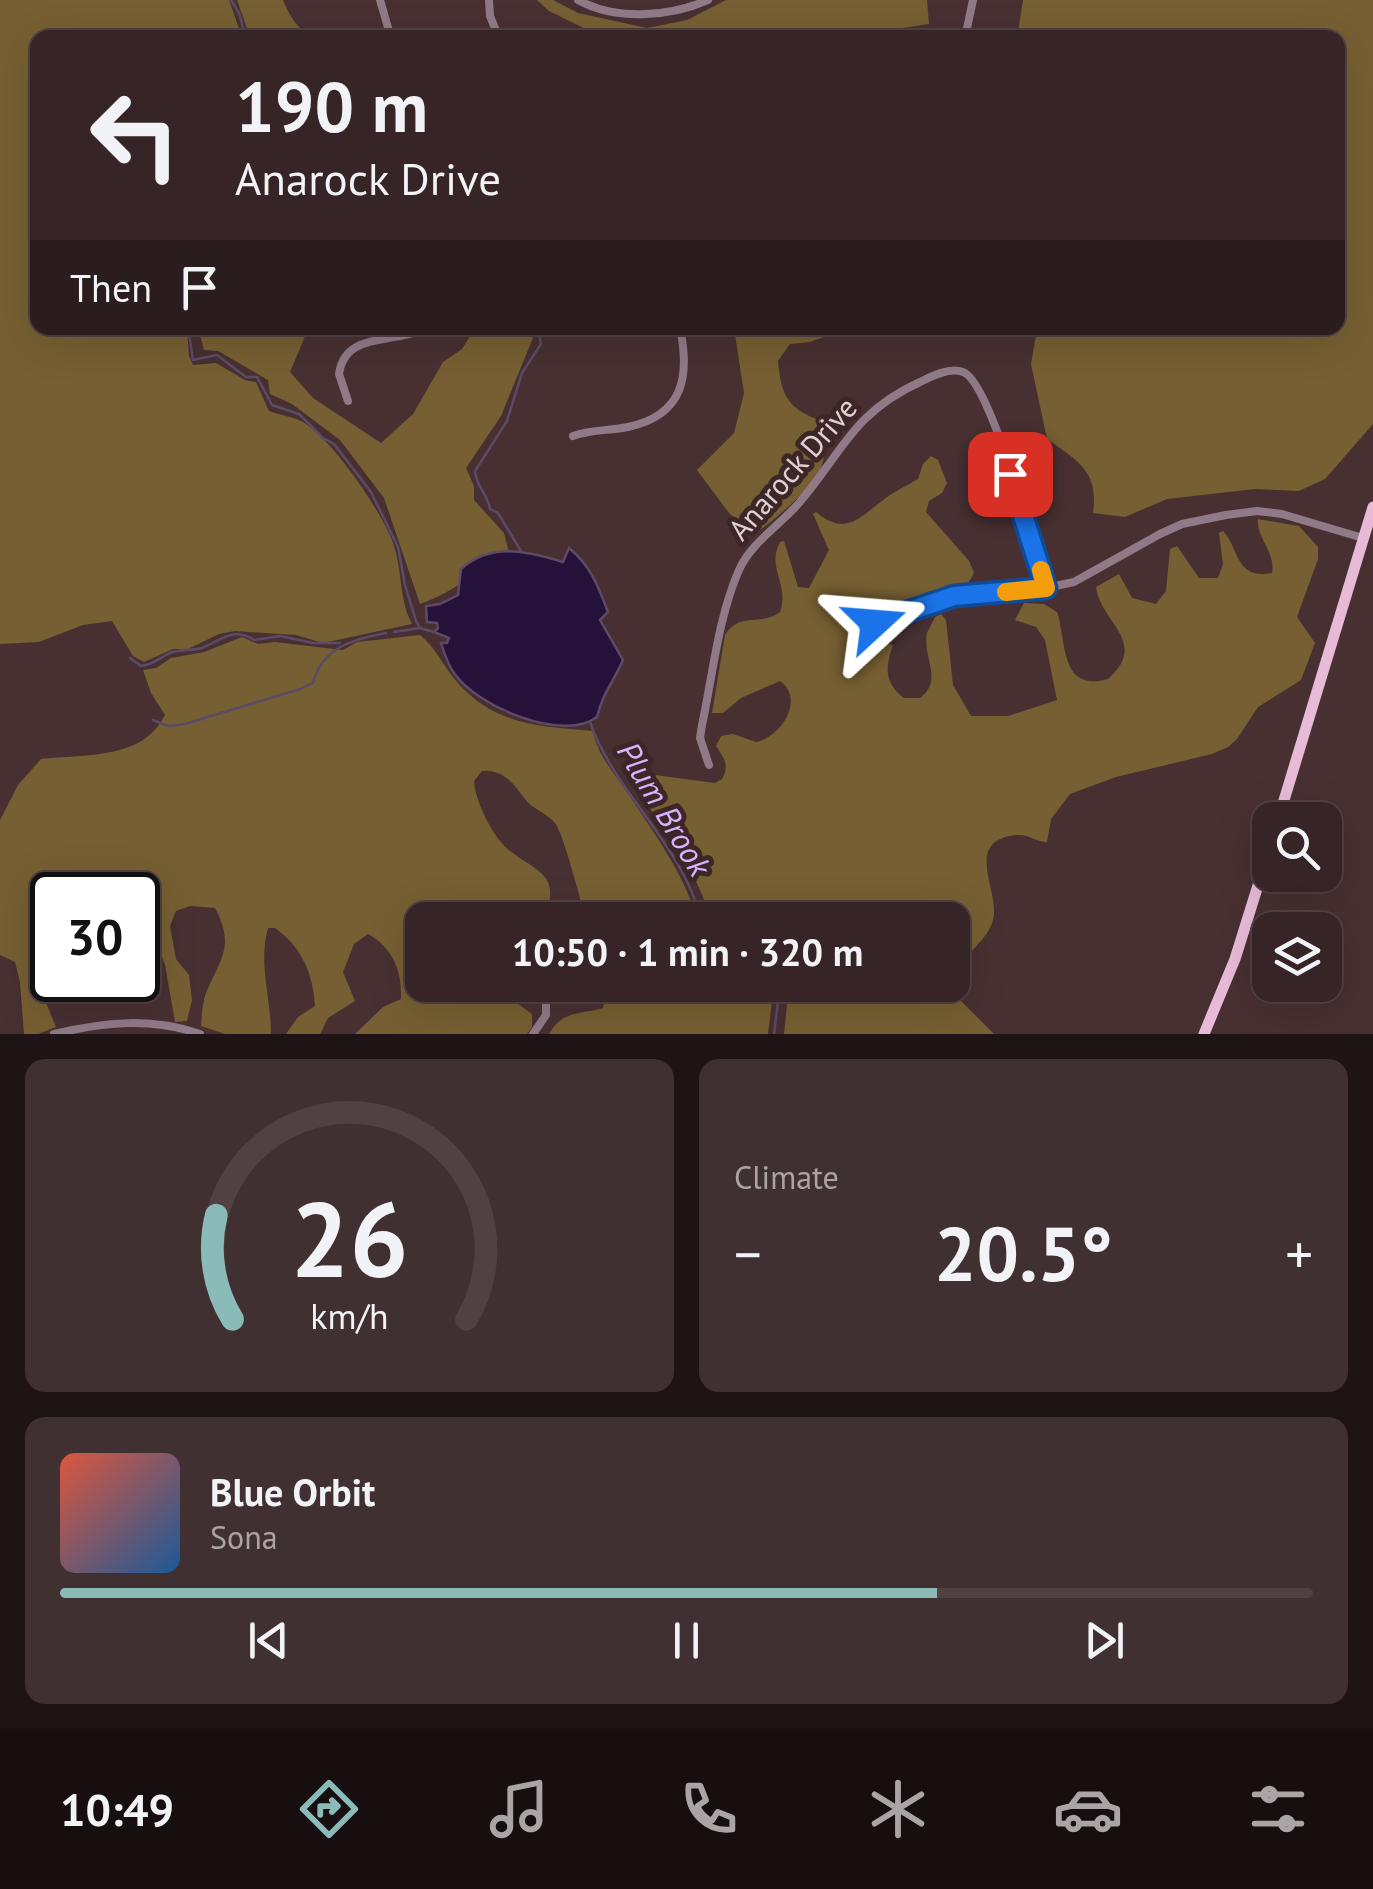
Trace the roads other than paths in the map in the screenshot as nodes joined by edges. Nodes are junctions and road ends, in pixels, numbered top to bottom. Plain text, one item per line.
1 (380, 0) edge
2 (490, 0) edge
3 (578, 0) edge
4 (708, 0) edge
5 (973, 0) edge
6 (389, 30) edge
7 (496, 30) edge
8 (966, 30) edge
9 (405, 335) edge
10 (682, 335) edge
11 (348, 401) dead end
12 (573, 436) dead end
13 (1373, 507) edge
14 (1364, 538) junction
15 (1046, 588) junction
16 (875, 623) dead end
17 (709, 765) dead end
18 (1283, 802) edge
19 (1256, 892) edge
20 (546, 1002) edge
21 (54, 1034) edge
22 (200, 1034) edge
23 (533, 1034) edge
24 (1204, 1034) edge

1 - 6 street
2 - 7 street
3 - 4 street
5 - 8 street
9 - 11 street
10 - 12 street
13 - 14 main road
14 - 15 street
14 - 18 main road
15 - 16 street
15 - 17 street, Anarock Drive
19 - 24 main road
20 - 23 street
21 - 22 street

